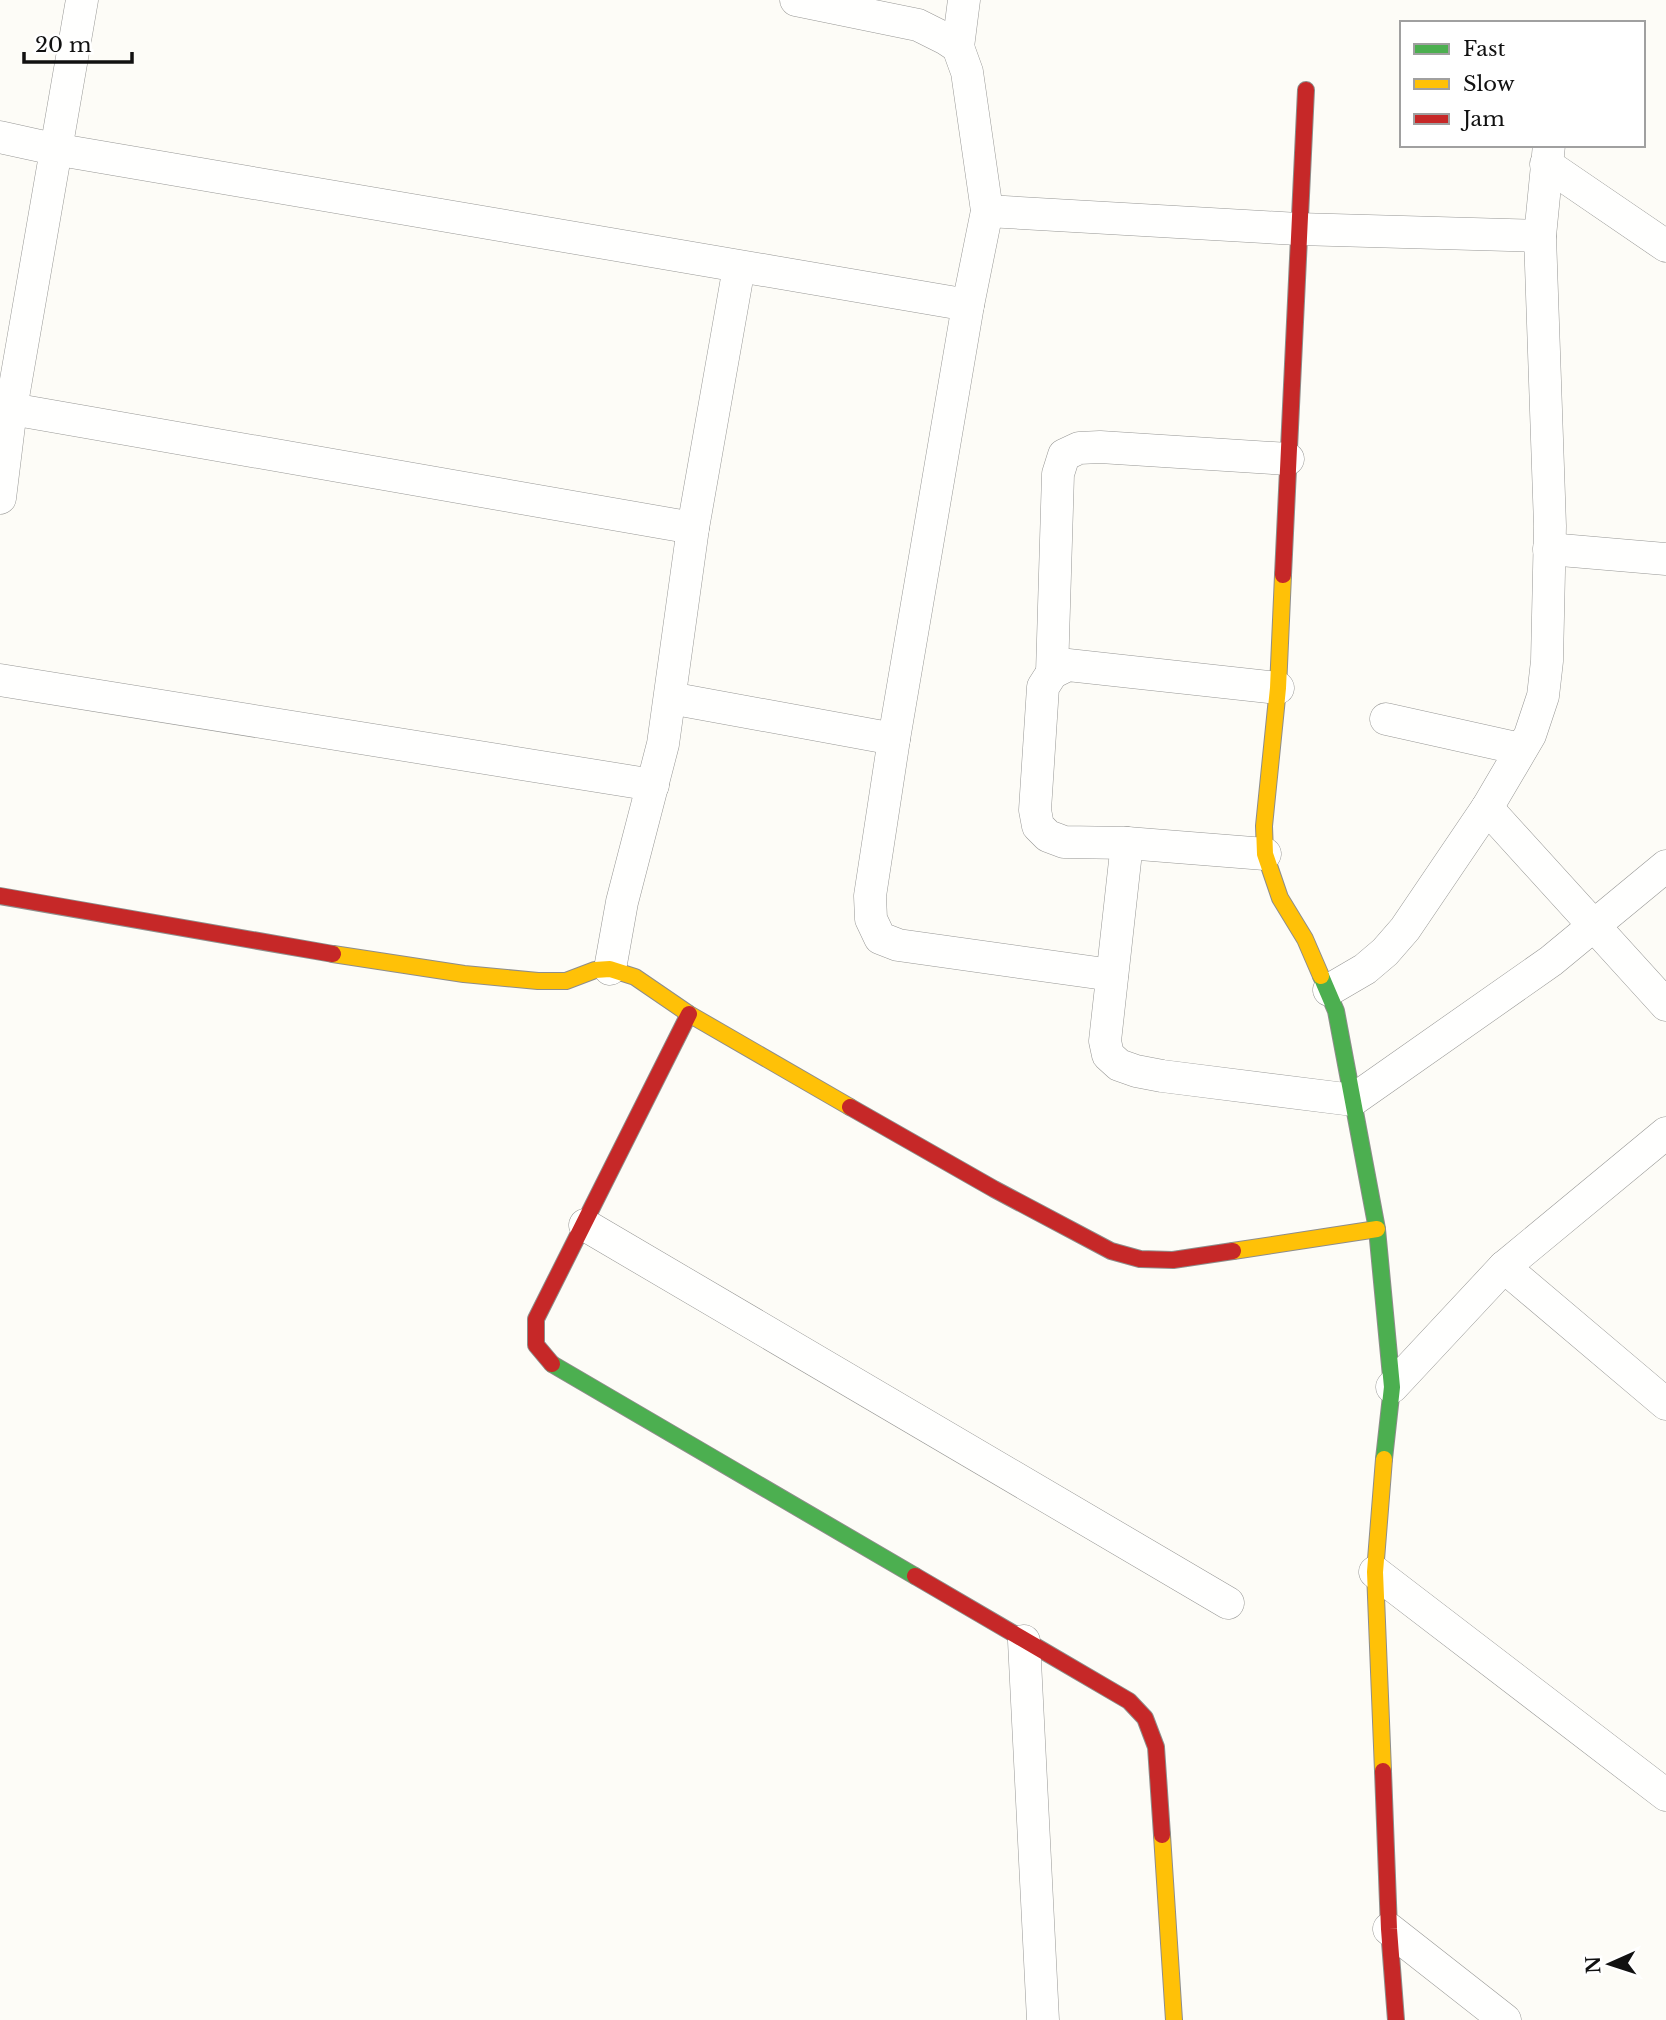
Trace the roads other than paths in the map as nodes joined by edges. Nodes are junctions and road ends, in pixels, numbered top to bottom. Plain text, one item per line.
1 (82, 0) edge
2 (796, 0) edge
3 (964, 0) edge
4 (958, 47) junction
5 (1306, 90) dead end
6 (0, 137) edge
7 (54, 149) junction
8 (1547, 155) edge
9 (987, 211) junction
10 (1298, 229) junction
11 (1540, 236) junction
12 (1666, 246) edge
13 (738, 267) junction
14 (968, 305) junction
15 (6, 408) edge
16 (1288, 459) junction
17 (0, 498) edge
18 (693, 528) junction
19 (1549, 549) junction
20 (1666, 559) edge
21 (1052, 673) junction
22 (0, 680) edge
23 (1278, 688) junction
24 (670, 698) junction
25 (1386, 719) dead end
26 (894, 739) junction
27 (1521, 749) junction
28 (653, 785) junction
29 (1487, 808) junction
30 (1127, 843) junction
31 (1265, 855) junction
32 (1666, 866) edge
33 (0, 895) edge
34 (1595, 925) junction
35 (610, 969) junction
36 (1112, 975) junction
37 (1329, 990) junction
38 (1666, 1005) edge
39 (689, 1014) junction
40 (1353, 1100) junction
41 (1666, 1133) edge
42 (585, 1225) junction
43 (1377, 1229) junction
44 (1504, 1267) junction
45 (1392, 1387) junction
46 (1666, 1404) edge
47 (1375, 1572) junction
48 (1227, 1603) dead end
49 (1024, 1641) junction
50 (1666, 1795) edge
51 (1389, 1929) junction
52 (1043, 2020) edge
53 (1174, 2020) edge
54 (1396, 2020) edge
55 (1505, 2020) edge

1 - 7 street
2 - 4 street
3 - 4 street
4 - 9 street
5 - 10 street
6 - 7 street
7 - 13 street
7 - 15 street
8 - 11 street
8 - 12 street
9 - 10 street
9 - 14 street
10 - 11 street
10 - 16 street
11 - 19 street
13 - 14 street
13 - 18 street
14 - 26 street
15 - 17 street
15 - 18 street
16 - 21 street
16 - 23 street
18 - 24 street
19 - 20 street
19 - 27 street
21 - 23 street
21 - 30 street
22 - 28 street
23 - 31 street
24 - 26 street
24 - 28 street
25 - 27 street
26 - 36 street
27 - 29 street
28 - 35 street
29 - 34 street
29 - 37 street
30 - 31 street
30 - 36 street
31 - 37 street
32 - 34 street
33 - 35 street
34 - 38 street
34 - 40 street
35 - 39 street
36 - 40 street
37 - 40 street
39 - 42 street
39 - 43 street
40 - 43 street
41 - 44 street
42 - 48 street
42 - 49 street
43 - 45 street
44 - 45 street
44 - 46 street
45 - 47 street
47 - 50 street
47 - 51 street
49 - 52 street
49 - 53 street
51 - 54 street
51 - 55 street

